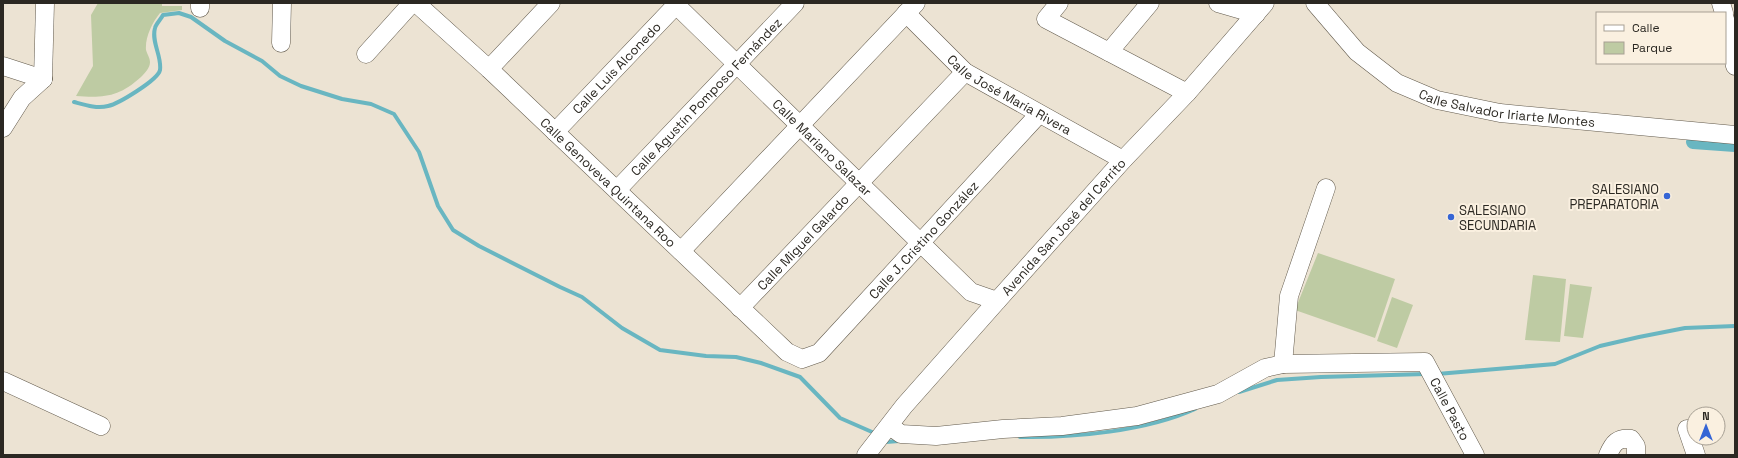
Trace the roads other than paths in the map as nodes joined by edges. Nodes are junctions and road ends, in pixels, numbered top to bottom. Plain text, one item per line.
1 (45, 3) edge
2 (282, 3) edge
3 (412, 3) edge
4 (416, 3) edge
5 (550, 3) edge
6 (795, 3) edge
7 (1059, 3) edge
8 (1150, 3) edge
9 (1218, 3) edge
10 (1315, 3) edge
11 (676, 4) edge
12 (911, 8) edge
13 (1261, 8) edge
14 (1727, 19) edge
15 (281, 43) dead end
16 (1109, 52) junction
17 (366, 54) dead end
18 (737, 64) junction
19 (3, 66) edge
20 (1735, 66) edge
21 (489, 69) junction
22 (965, 72) junction
23 (43, 79) junction
24 (1187, 93) junction
25 (1039, 114) junction
26 (800, 126) junction
27 (3, 128) edge
28 (555, 132) junction
29 (1735, 135) edge
30 (1123, 160) junction
31 (859, 183) junction
32 (1326, 188) dead end
33 (617, 190) junction
34 (921, 243) junction
35 (681, 251) junction
36 (971, 292) junction
37 (997, 301) junction
38 (740, 308) junction
39 (979, 321) junction
40 (802, 359) joint
41 (1283, 364) junction
42 (3, 381) edge
43 (101, 426) dead end
44 (890, 426) junction
45 (866, 455) edge
46 (1475, 455) edge
47 (1608, 455) edge
48 (1636, 455) edge

1 - 23 street
2 - 15 street
3 - 17 street
4 - 21 street, Calle Genoveva Quintana Roo
5 - 21 street
6 - 18 street, Calle Agustín Pomposo Fernández
7 - 16 street
8 - 16 street
9 - 13 street
10 - 29 street, Calle Salvador Iriarte Montes
11 - 18 street, Calle Mariano Salazar
11 - 28 street, Calle Luis Alconedo
12 - 22 street, Calle José María Rivera
12 - 26 street
13 - 24 street, Avenida San José del Cerrito
14 - 20 street
16 - 24 street
18 - 26 street, Calle Mariano Salazar
18 - 33 street, Calle Agustín Pomposo Fernández
19 - 23 street
21 - 28 street, Calle Genoveva Quintana Roo
22 - 25 street, Calle José María Rivera
22 - 31 street, Calle Miguel Galardo
23 - 27 street
24 - 30 street, Avenida San José del Cerrito
25 - 30 street, Calle José María Rivera
25 - 34 street, Calle J. Cristino González
26 - 31 street, Calle Mariano Salazar
26 - 35 street
28 - 33 street, Calle Genoveva Quintana Roo
30 - 37 street, Avenida San José del Cerrito
31 - 34 street, Calle Mariano Salazar
31 - 38 street, Calle Miguel Galardo
32 - 41 street
33 - 35 street, Calle Genoveva Quintana Roo
34 - 36 street, Calle Mariano Salazar
34 - 40 street, Calle J. Cristino González
35 - 38 street, Calle Genoveva Quintana Roo
36 - 37 street, Calle Mariano Salazar
36 - 39 street
37 - 39 street, Avenida San José del Cerrito
38 - 40 street, Calle Genoveva Quintana Roo
39 - 44 street, Avenida San José del Cerrito
41 - 44 street
41 - 46 street, Calle Pasto
42 - 43 street
44 - 45 street, Avenida San José del Cerrito
47 - 48 street

